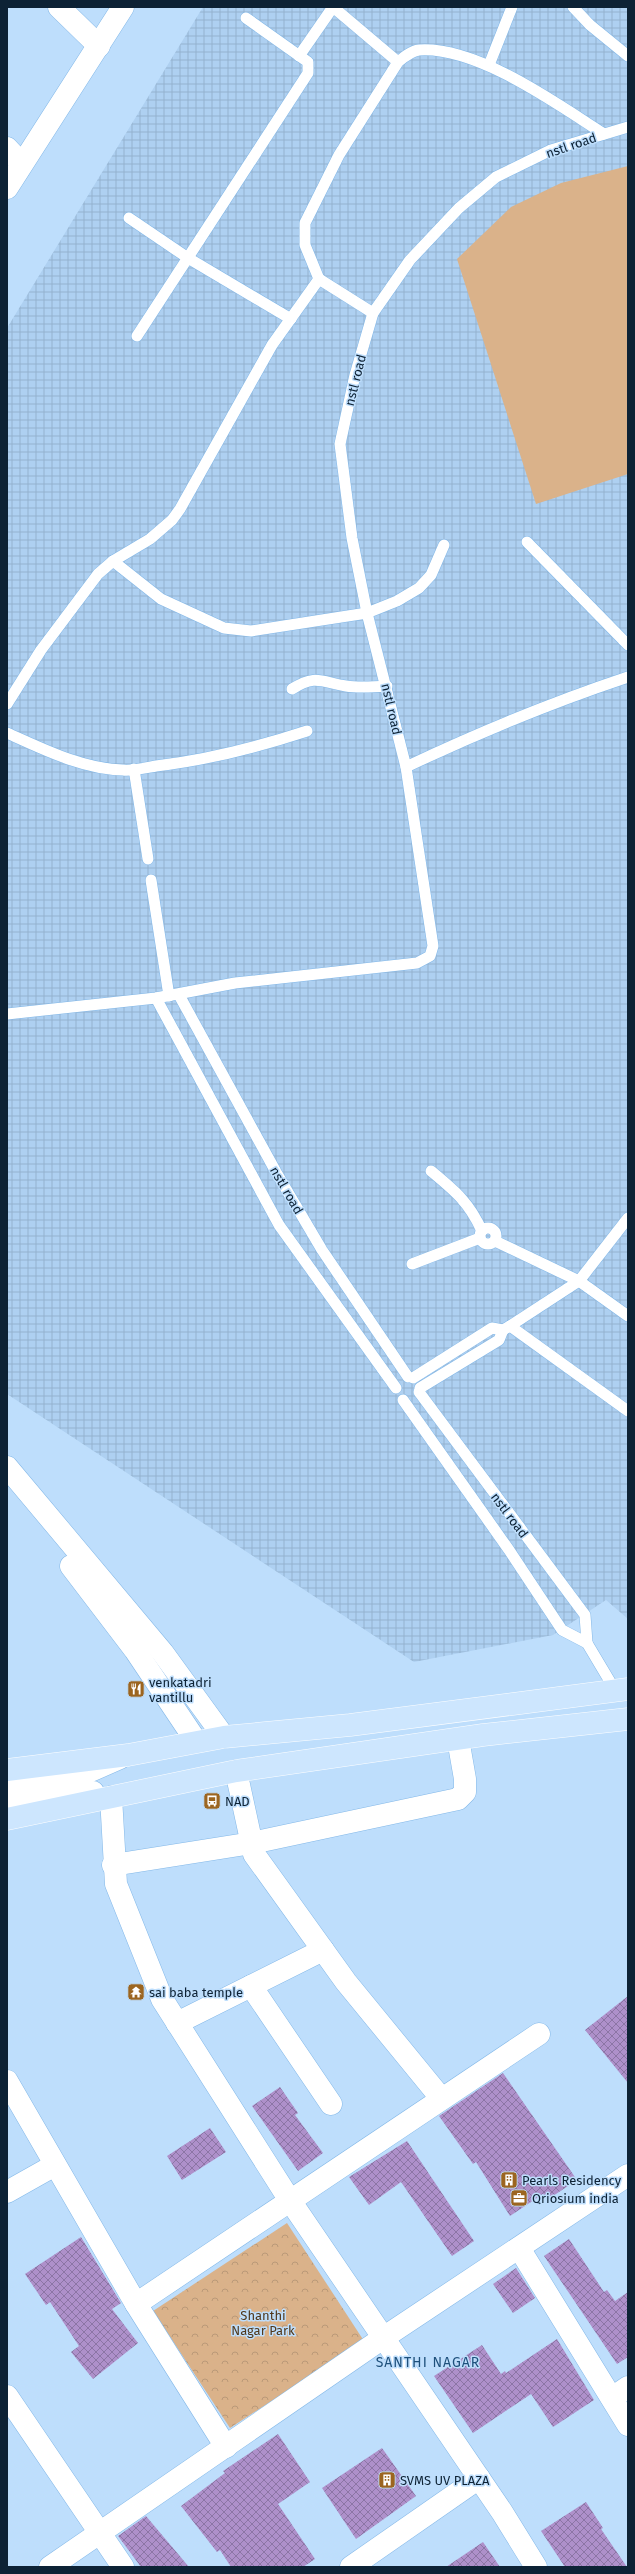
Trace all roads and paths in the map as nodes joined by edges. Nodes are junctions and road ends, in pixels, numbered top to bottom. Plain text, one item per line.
1 (59, 7) edge
2 (123, 7) edge
3 (333, 7) edge
4 (512, 7) edge
5 (573, 7) edge
6 (246, 18) dead end
7 (99, 46) junction
8 (299, 56) junction
9 (628, 56) edge
10 (398, 62) junction
11 (489, 65) junction
12 (628, 127) edge
13 (604, 134) junction
14 (14, 156) edge
15 (7, 188) edge
16 (130, 218) dead end
17 (188, 258) junction
18 (319, 279) junction
19 (373, 313) junction
20 (291, 319) junction
21 (136, 336) dead end
22 (527, 542) dead end
23 (444, 544) dead end
24 (113, 561) junction
25 (368, 613) junction
26 (628, 645) edge
27 (628, 677) edge
28 (387, 686) junction
29 (292, 689) dead end
30 (7, 704) edge
31 (307, 731) dead end
32 (7, 733) edge
33 (406, 767) junction
34 (134, 769) junction
35 (148, 859) dead end
36 (151, 880) dead end
37 (174, 995) junction
38 (156, 998) junction
39 (7, 1014) edge
40 (431, 1171) dead end
41 (628, 1218) edge
42 (481, 1235) junction
43 (412, 1264) dead end
44 (578, 1281) junction
45 (628, 1316) edge
46 (506, 1328) junction
47 (410, 1378) junction
48 (396, 1388) junction
49 (420, 1390) junction
50 (403, 1400) junction
51 (628, 1411) edge
52 (7, 1467) edge
53 (7, 1490) edge
54 (587, 1643) junction
55 (622, 1689) edge
56 (627, 1720) edge
57 (224, 1737) junction
58 (458, 1739) junction
59 (196, 1741) junction
60 (128, 1755) junction
61 (7, 1770) edge
62 (236, 1771) junction
63 (7, 1785) edge
64 (137, 1791) junction
65 (111, 1797) junction
66 (7, 1804) edge
67 (7, 1819) edge
68 (252, 1843) junction
69 (113, 1865) junction
70 (323, 1950) junction
71 (251, 1986) junction
72 (177, 2023) junction
73 (539, 2034) dead end
74 (7, 2081) edge
75 (441, 2098) junction
76 (331, 2104) dead end
77 (55, 2165) junction
78 (628, 2175) edge
79 (7, 2192) edge
80 (290, 2199) junction
81 (519, 2248) junction
82 (136, 2304) junction
83 (383, 2338) junction
84 (620, 2392) edge
85 (7, 2397) edge
86 (628, 2425) edge
87 (226, 2447) junction
88 (479, 2478) junction
89 (101, 2533) junction
90 (50, 2567) edge
91 (123, 2567) edge
92 (351, 2567) edge
93 (536, 2567) edge

1 - 7 street
2 - 7 street
3 - 8 lane
3 - 10 lane
4 - 11 lane
5 - 9 lane
6 - 8 lane
7 - 14 street
8 - 17 lane
10 - 11 lane
10 - 18 lane
11 - 13 lane
12 - 13 lane, nstl road
13 - 19 lane, nstl road
14 - 15 street
16 - 17 lane
17 - 20 lane
17 - 21 lane
18 - 19 lane
18 - 20 lane
19 - 25 lane, nstl road
20 - 24 lane
22 - 26 lane
23 - 25 lane
24 - 25 lane
24 - 30 lane
25 - 28 lane, nstl road
27 - 33 lane
28 - 29 lane
28 - 33 lane, nstl road
31 - 34 lane
32 - 34 lane
33 - 37 lane, nstl road
34 - 35 lane
36 - 37 lane
37 - 38 lane, nstl road
37 - 47 lane, nstl road
38 - 39 lane, nstl road
38 - 48 lane
40 - 42 lane
41 - 44 lane
42 - 43 lane
42 - 44 lane
44 - 45 lane
44 - 46 lane
46 - 47 lane
46 - 49 lane
46 - 51 lane
47 - 48 lane
47 - 49 lane, nstl road
48 - 50 lane
49 - 50 lane
49 - 54 lane, nstl road
50 - 54 lane
52 - 57 street
53 - 59 street
54 - 55 lane
55 - 57 main road
56 - 58 main road
57 - 59 main road
58 - 62 main road
58 - 68 street
59 - 60 main road
60 - 61 main road
60 - 63 street
62 - 64 main road
62 - 68 street
64 - 65 main road
64 - 66 street
65 - 67 main road
65 - 69 street
68 - 69 street
68 - 70 street
69 - 72 street
70 - 71 street
70 - 75 street
71 - 72 street
71 - 76 street
72 - 80 street
73 - 75 street
74 - 77 street
75 - 80 street
77 - 79 street
77 - 82 street
78 - 81 street
80 - 82 street
80 - 83 street
81 - 83 street
81 - 84 street
82 - 87 street
83 - 87 street
83 - 88 street
84 - 86 street
85 - 89 street
87 - 89 street
88 - 92 street
88 - 93 street
89 - 90 street
89 - 91 street

